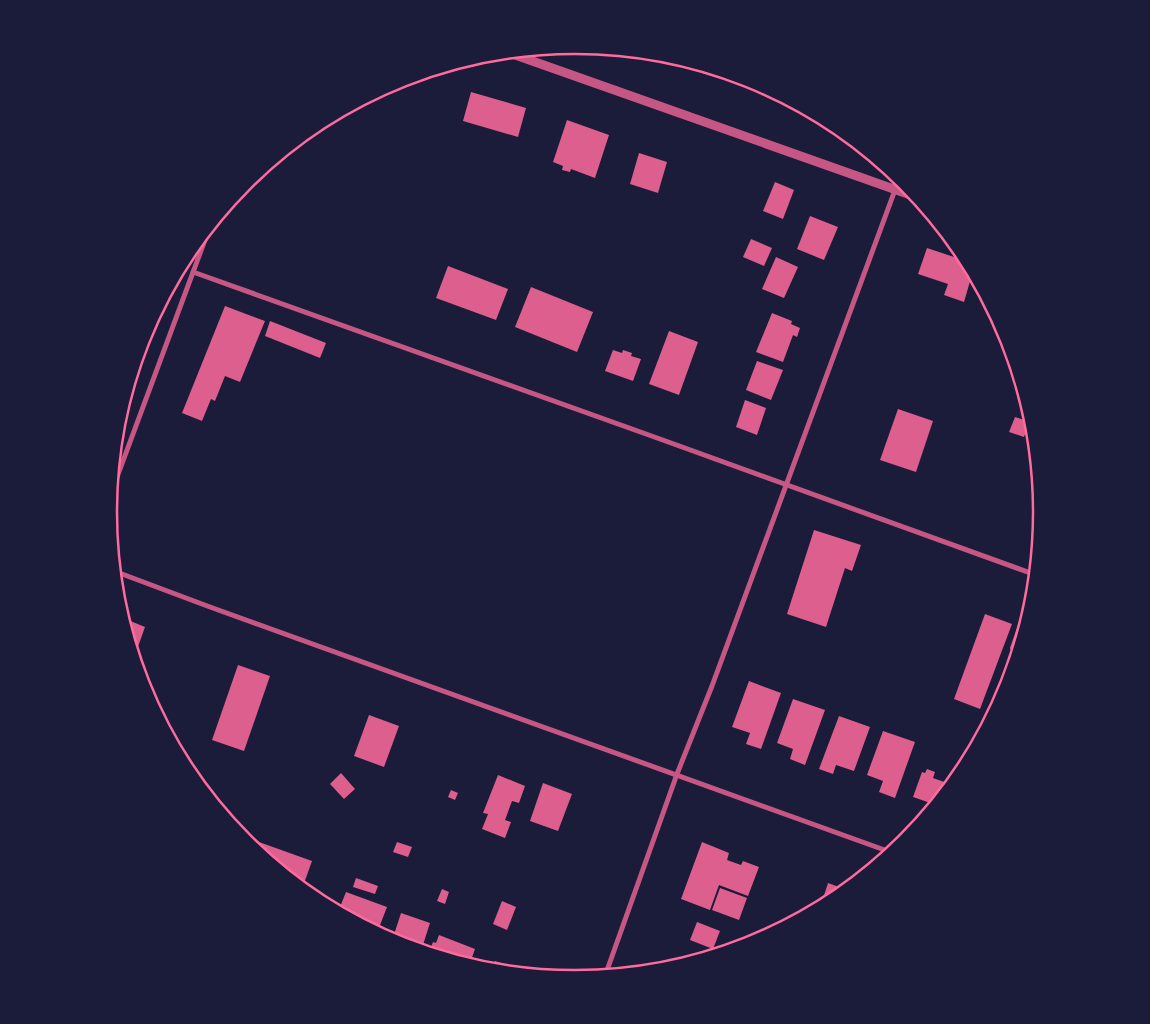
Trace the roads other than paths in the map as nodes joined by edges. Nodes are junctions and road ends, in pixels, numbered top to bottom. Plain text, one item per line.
1 (522, 57) edge
2 (896, 190) junction
3 (903, 193) edge
4 (204, 243) edge
5 (193, 272) junction
6 (119, 472) edge
7 (786, 486) junction
8 (1029, 572) edge
9 (121, 574) edge
10 (1018, 631) edge
11 (1012, 648) dead end
12 (677, 774) junction
13 (884, 850) edge
14 (608, 969) edge

1 - 2 street
2 - 3 street
2 - 7 street
4 - 5 street
5 - 6 street
5 - 7 street
7 - 8 street
7 - 12 street
9 - 12 street
10 - 11 lane
12 - 13 street
12 - 14 street

